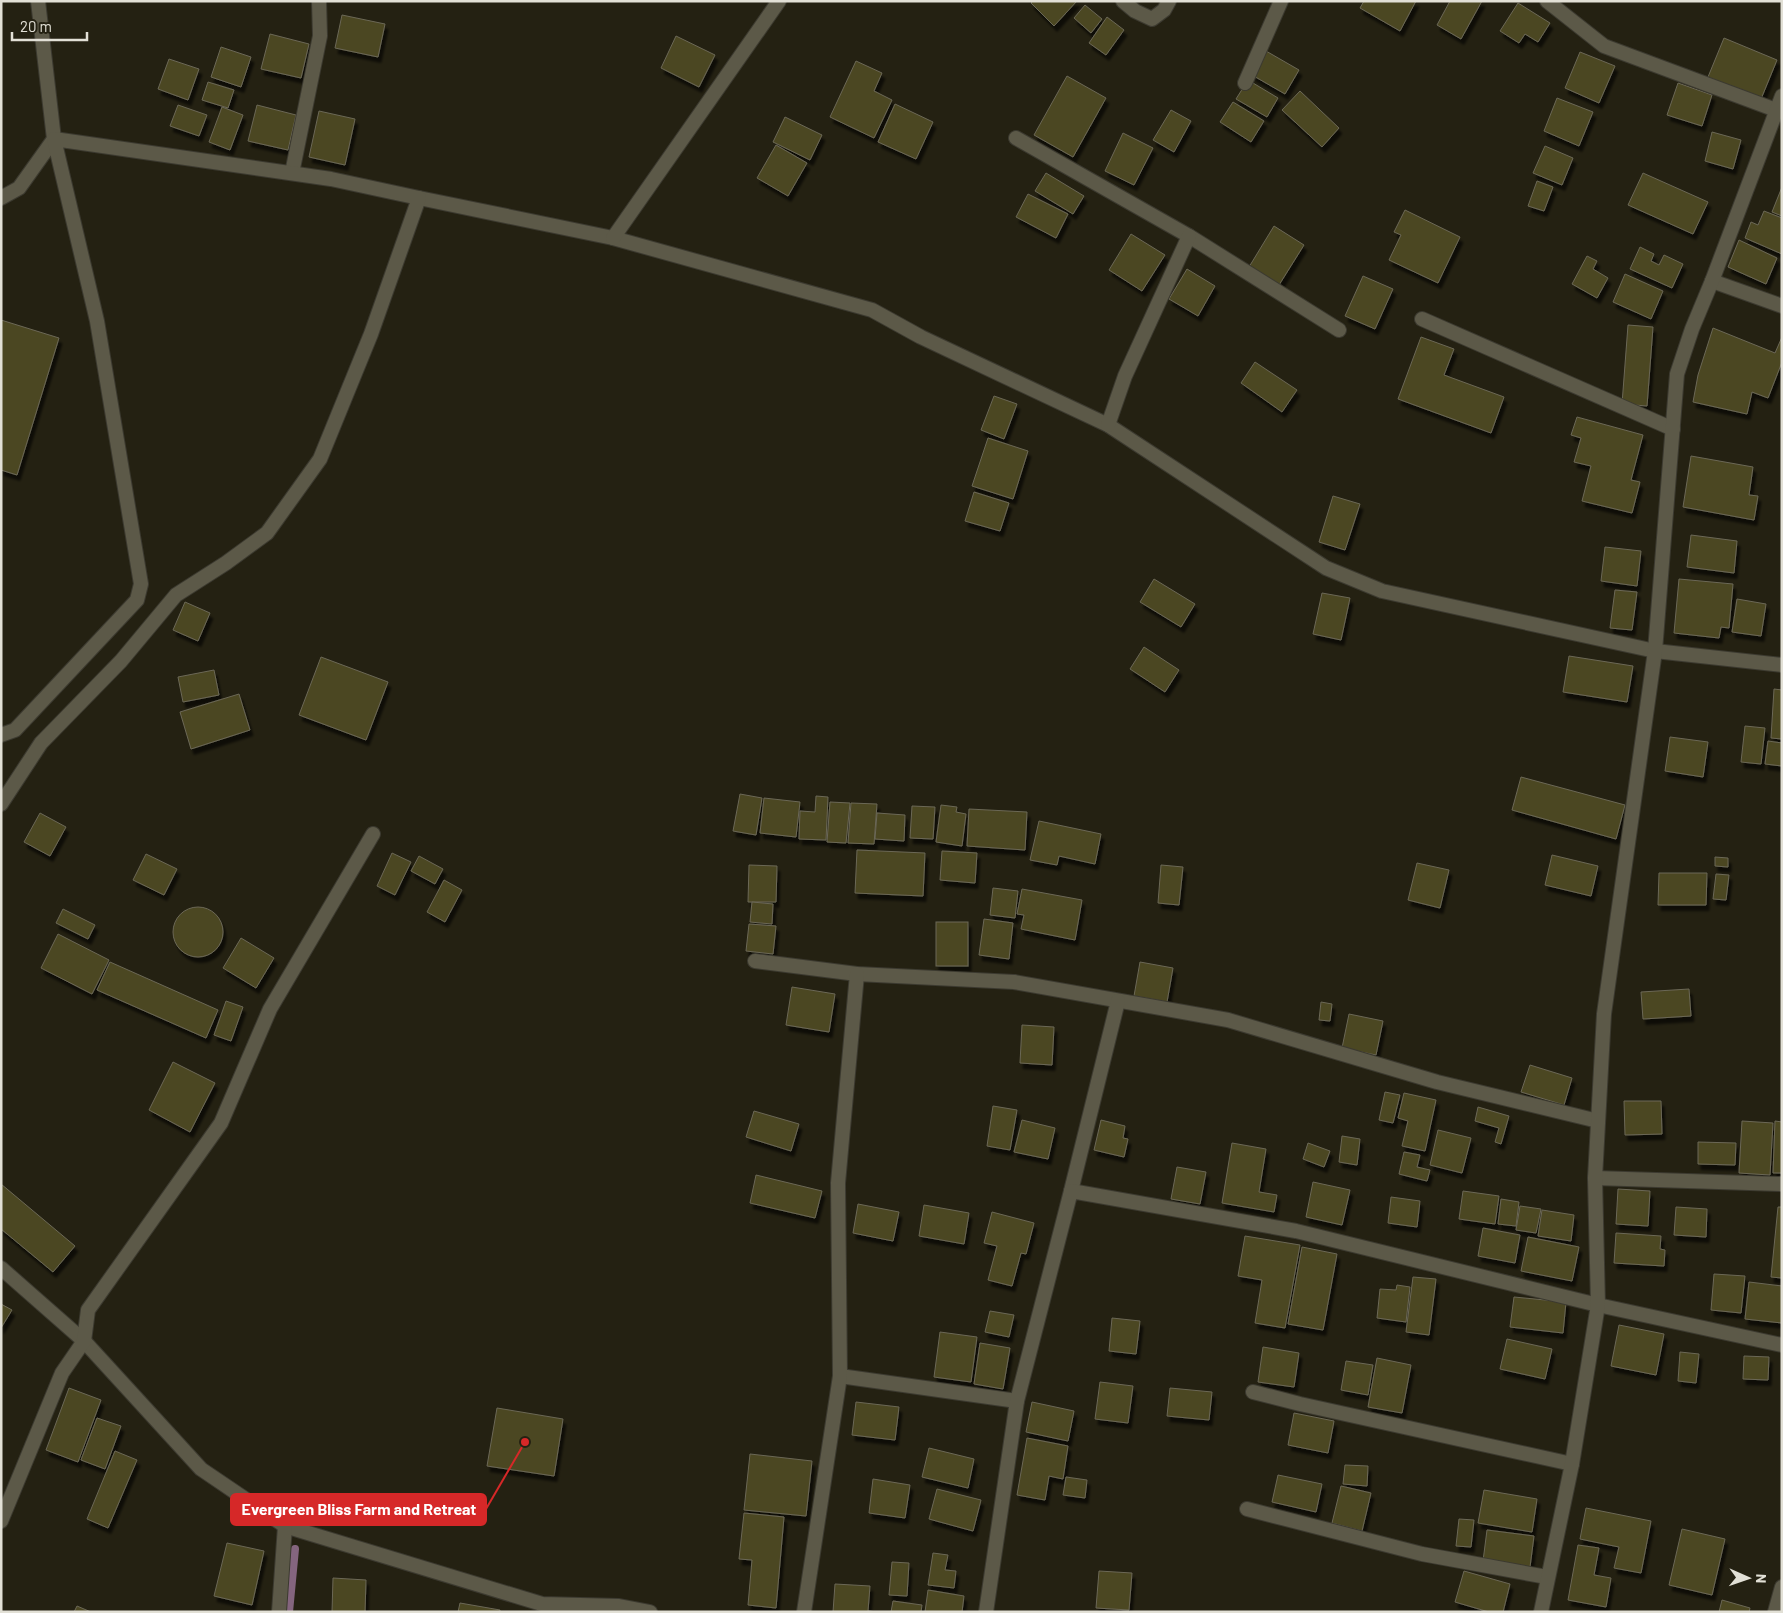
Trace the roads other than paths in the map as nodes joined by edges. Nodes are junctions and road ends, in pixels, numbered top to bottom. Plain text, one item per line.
1 (38, 1) edge
2 (319, 1) edge
3 (779, 1) edge
4 (1123, 1) edge
5 (1169, 1) edge
6 (1281, 1) edge
7 (1547, 1) edge
8 (1245, 82) dead end
9 (1782, 96) edge
10 (1776, 110) junction
11 (1016, 138) dead end
12 (54, 139) junction
13 (292, 173) junction
14 (1, 198) edge
15 (419, 198) junction
16 (1189, 236) junction
17 (613, 238) junction
18 (1712, 282) junction
19 (1782, 306) edge
20 (1422, 319) dead end
21 (1339, 330) dead end
22 (1108, 425) junction
23 (1673, 429) junction
24 (1655, 651) junction
25 (1782, 665) edge
26 (1, 735) edge
27 (1, 804) edge
28 (373, 834) dead end
29 (755, 961) dead end
30 (857, 974) junction
31 (1118, 1001) junction
32 (1598, 1121) junction
33 (1595, 1178) junction
34 (1782, 1184) edge
35 (1070, 1191) junction
36 (1, 1268) edge
37 (1598, 1305) junction
38 (84, 1341) junction
39 (1782, 1345) edge
40 (840, 1376) junction
41 (1254, 1392) dead end
42 (1017, 1401) junction
43 (1572, 1464) junction
44 (1247, 1509) dead end
45 (1, 1521) edge
46 (285, 1526) junction
47 (1547, 1577) junction
48 (1782, 1587) edge
49 (280, 1612) edge
50 (650, 1612) edge
51 (804, 1612) edge
52 (986, 1612) edge
53 (1541, 1612) edge
54 (1775, 1612) edge

1 - 12 street
2 - 13 street
3 - 17 street
4 - 5 street
6 - 8 street
7 - 10 street
9 - 10 street
10 - 18 street
11 - 16 street
12 - 13 street
12 - 14 street
12 - 26 street
13 - 15 street
15 - 17 street
15 - 27 street
16 - 21 street
16 - 22 street
17 - 22 street
18 - 19 street
18 - 23 street
20 - 23 street
22 - 24 street
23 - 24 street
24 - 25 street
24 - 32 street
28 - 38 street
29 - 30 street
30 - 31 street
30 - 40 street
31 - 32 street
31 - 35 street
32 - 33 street
33 - 34 street
33 - 37 street
35 - 37 street
35 - 42 street
36 - 38 street
37 - 39 street
37 - 43 street
38 - 45 street
38 - 46 street
40 - 42 street
40 - 51 street
41 - 43 street
42 - 52 street
43 - 47 street
44 - 47 street
46 - 49 street
46 - 50 street
47 - 53 street
48 - 54 street

